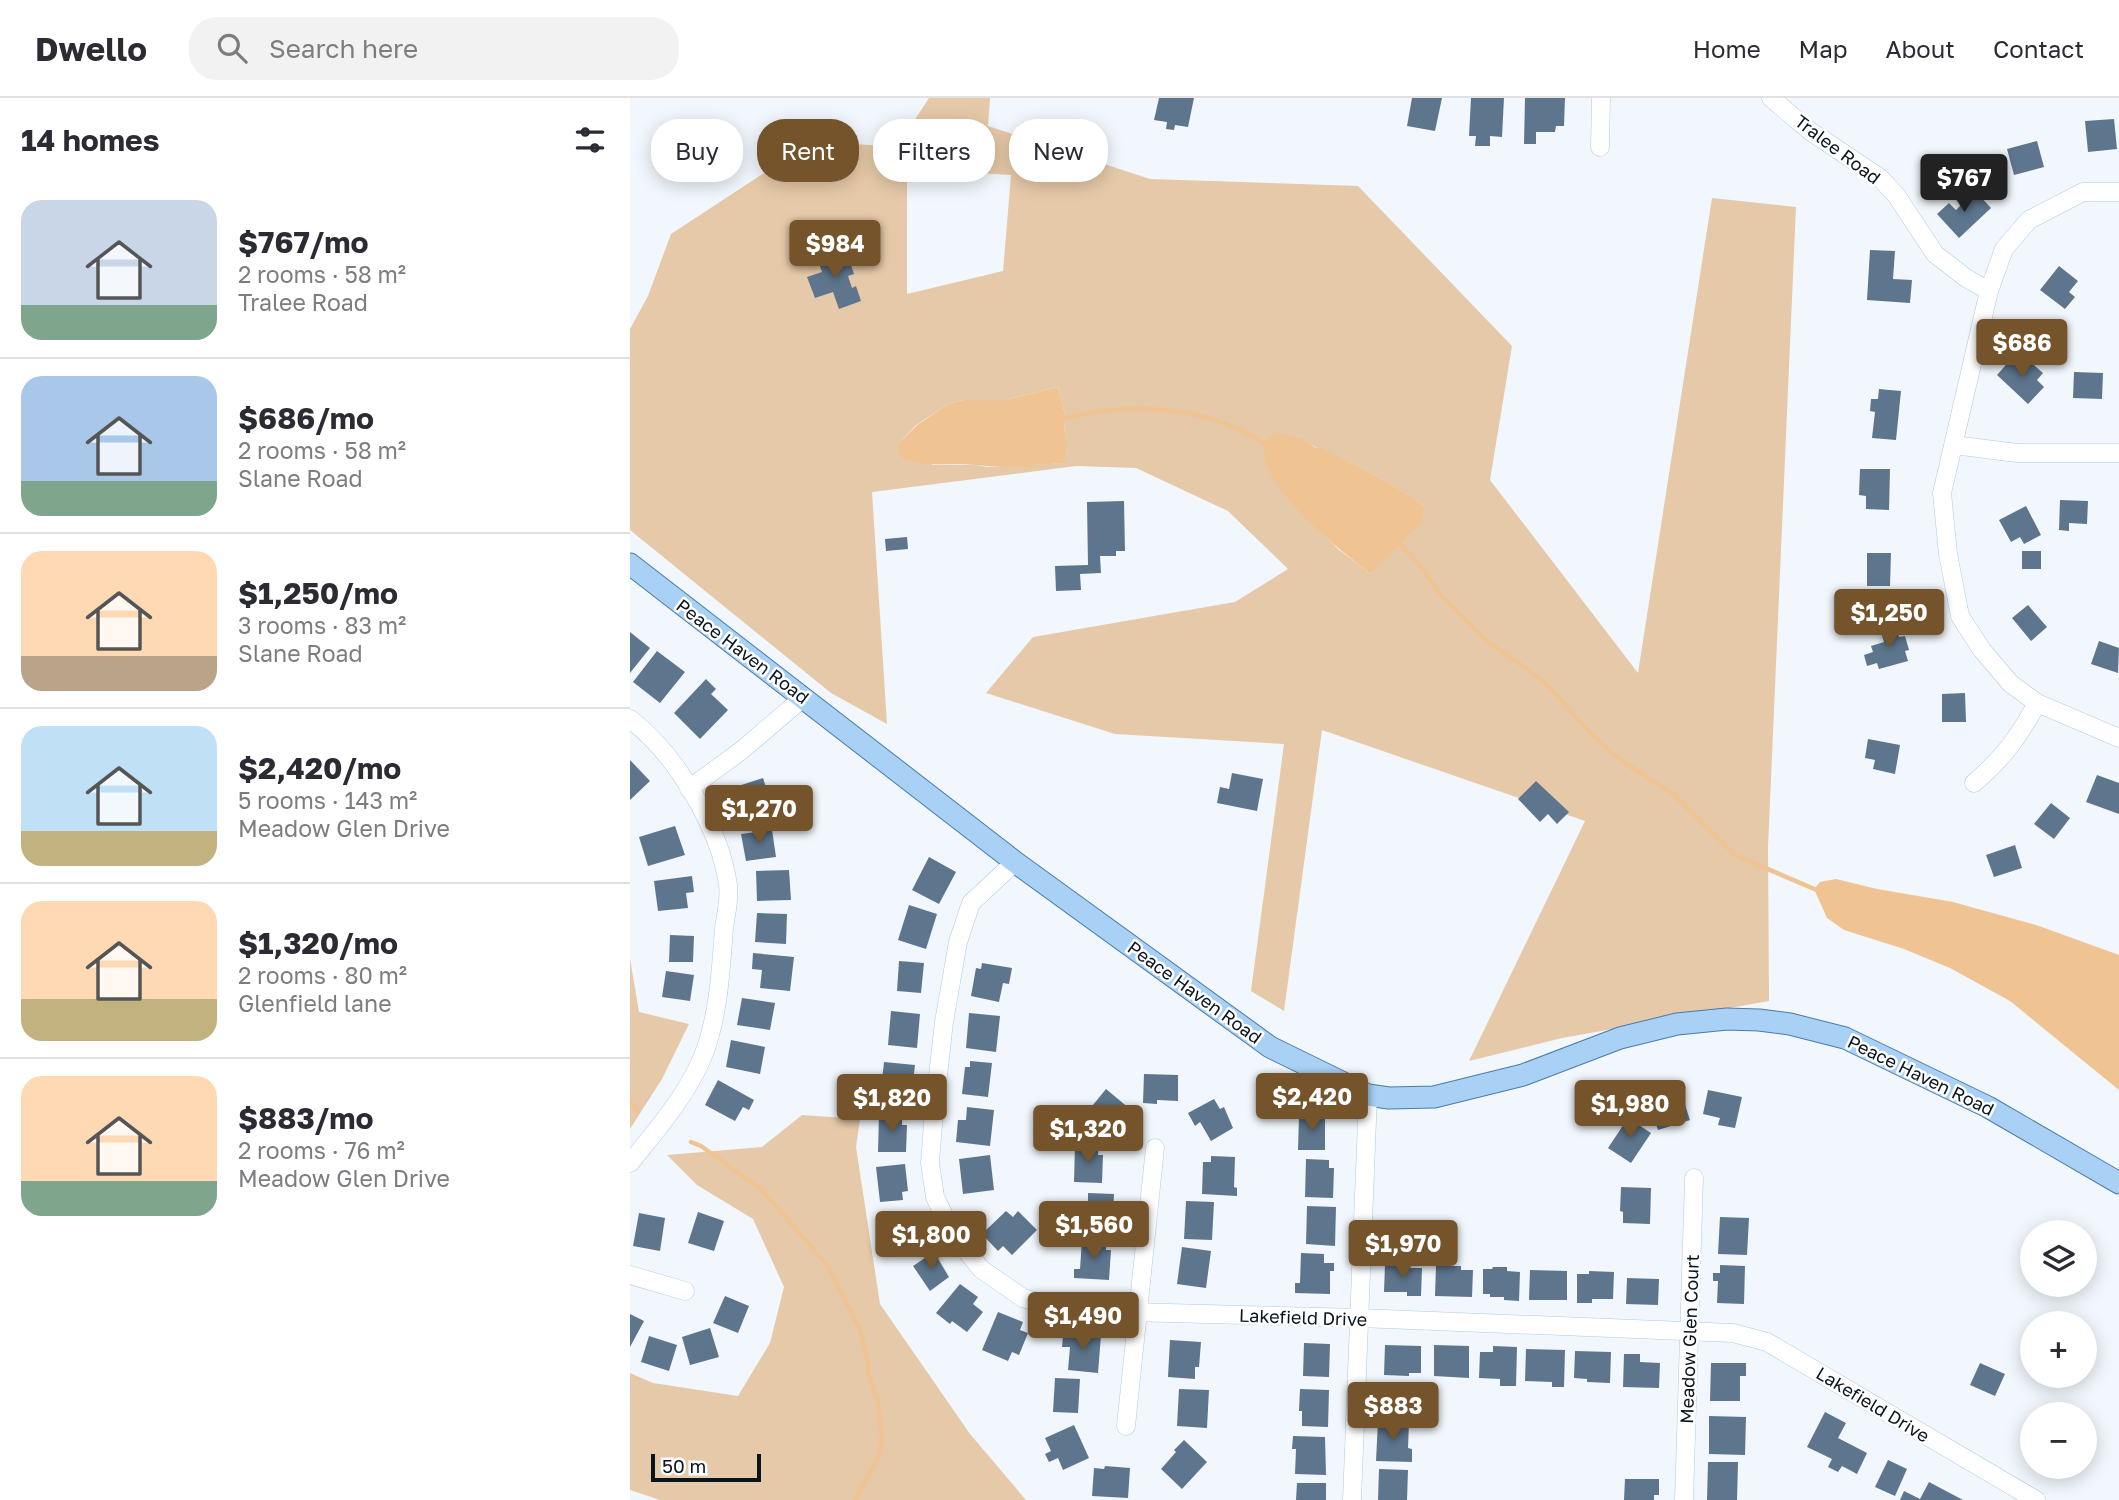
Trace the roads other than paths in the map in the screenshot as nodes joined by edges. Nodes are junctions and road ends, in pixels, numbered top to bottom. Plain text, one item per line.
1 (1601, 98) edge
2 (1771, 98) edge
3 (1600, 147) dead end
4 (2119, 192) edge
5 (1989, 291) junction
6 (1954, 444) junction
7 (2119, 453) edge
8 (630, 565) edge
9 (804, 697) junction
10 (2037, 703) junction
11 (630, 719) edge
12 (2119, 738) edge
13 (1975, 783) dead end
14 (689, 789) junction
15 (1015, 862) junction
16 (1368, 1095) junction
17 (1155, 1148) dead end
18 (630, 1163) edge
19 (1694, 1178) dead end
20 (2119, 1183) edge
21 (630, 1275) edge
22 (685, 1291) dead end
23 (1139, 1312) junction
24 (1360, 1318) junction
25 (1690, 1331) junction
26 (1126, 1426) dead end
27 (2027, 1498) edge
28 (1352, 1500) edge
29 (1684, 1500) edge

1 - 3 street
2 - 5 street, Tralee Road
4 - 5 street
5 - 6 street
6 - 7 street
6 - 10 street
8 - 9 main road, Peace Haven Road
9 - 14 street
9 - 15 main road, Peace Haven Road
10 - 12 street
10 - 13 street
11 - 14 street
14 - 18 street
15 - 16 main road, Peace Haven Road
15 - 23 street, Lakefield Drive
16 - 20 main road, Peace Haven Road
16 - 24 street
17 - 23 street
19 - 25 street, Meadow Glen Court
21 - 22 street
23 - 24 street, Lakefield Drive
23 - 26 street
24 - 25 street, Lakefield Drive
24 - 28 street
25 - 27 street, Lakefield Drive
25 - 29 street, Meadow Glen Court

